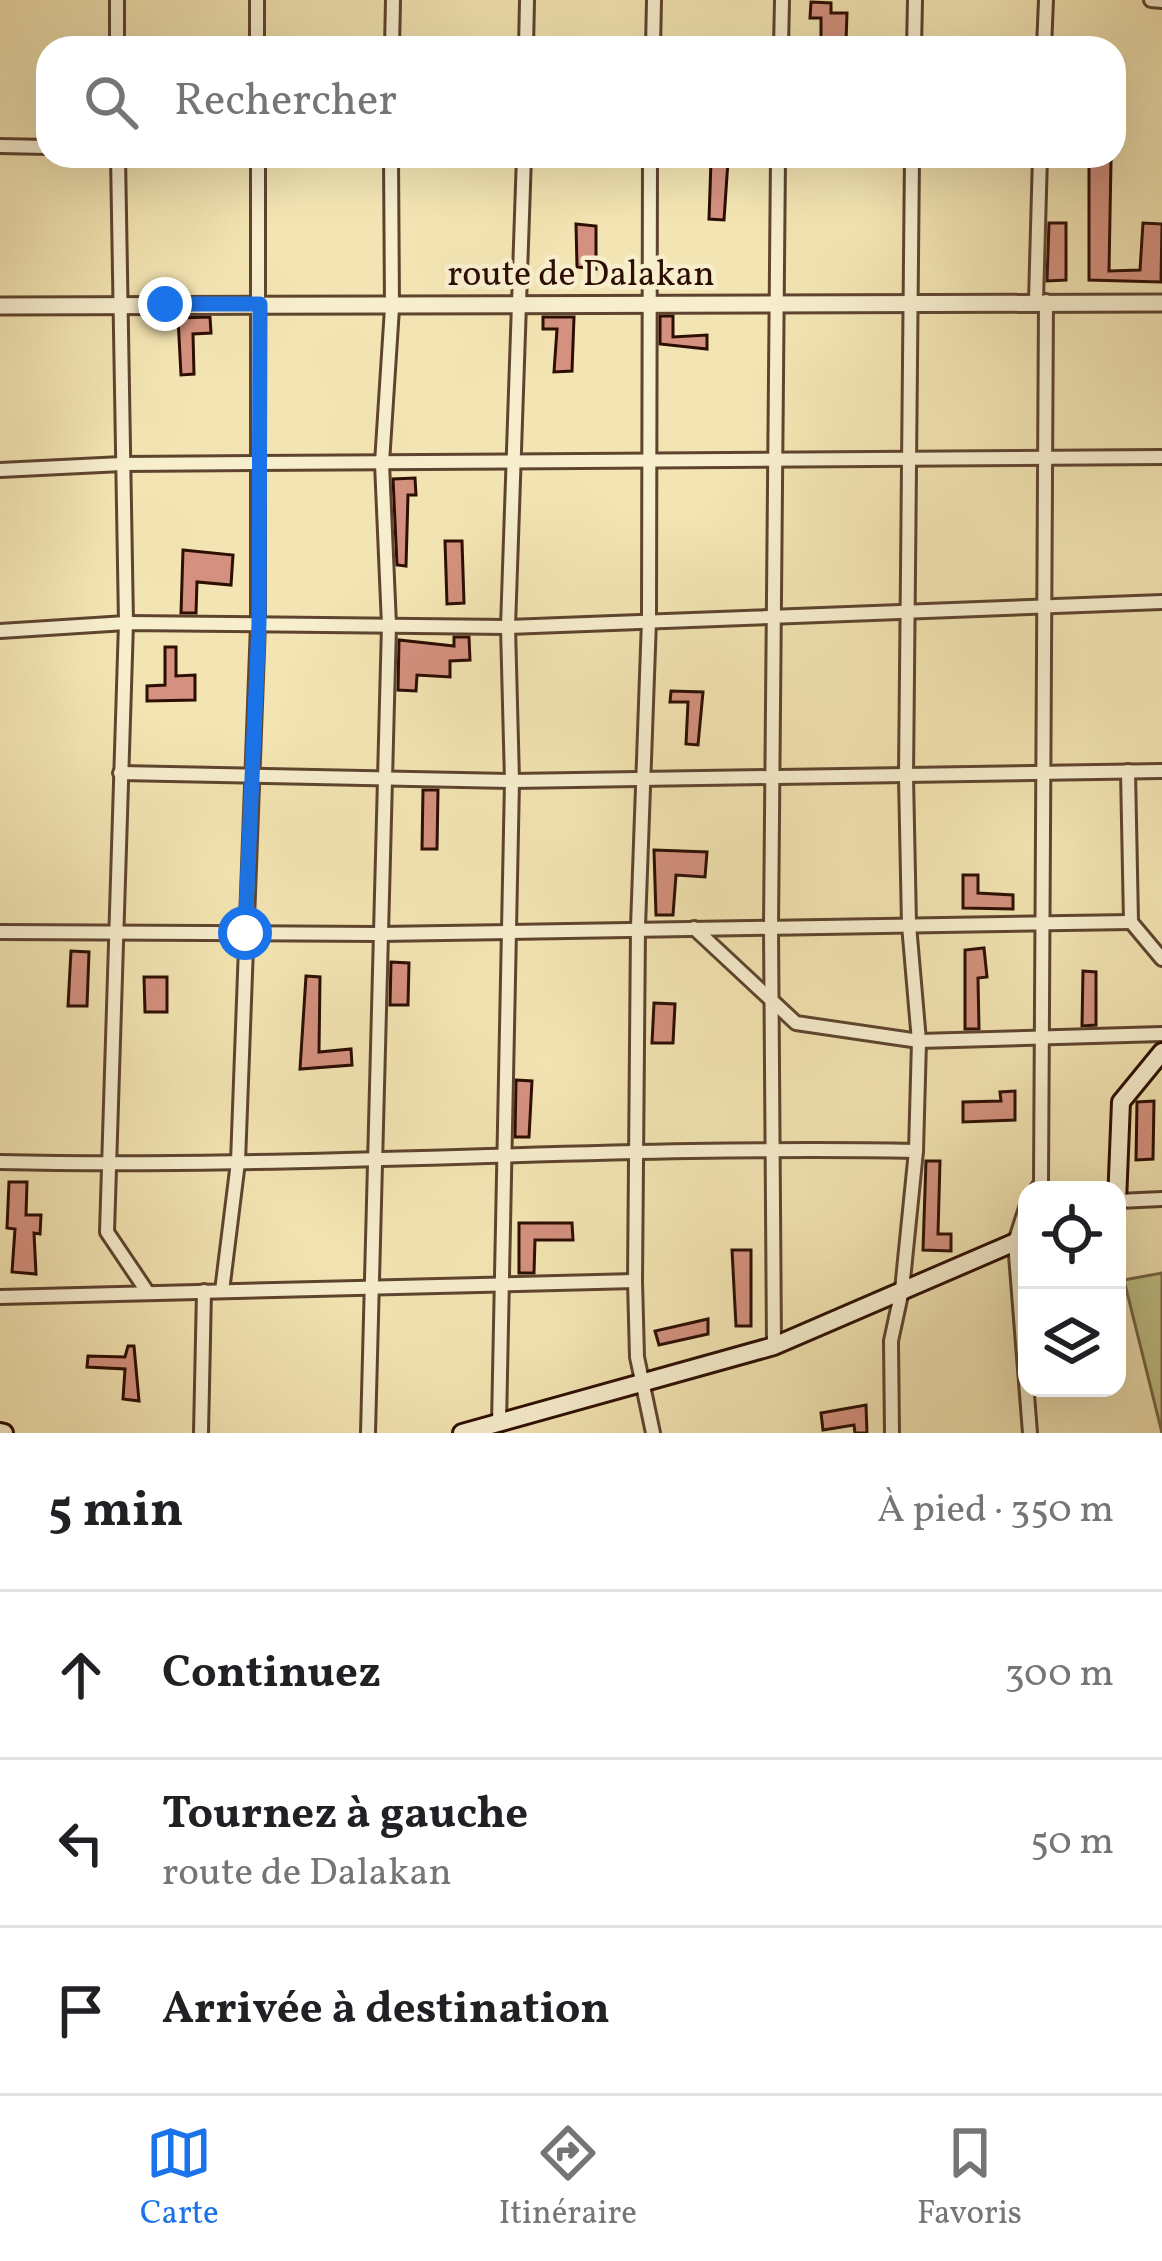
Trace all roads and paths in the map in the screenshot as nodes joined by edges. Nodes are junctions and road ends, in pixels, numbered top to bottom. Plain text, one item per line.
1 (117, 0) edge
2 (257, 0) edge
3 (393, 0) edge
4 (526, 0) edge
5 (654, 0) edge
6 (782, 0) edge
7 (915, 0) edge
8 (1046, 0) edge
9 (1151, 0) edge
10 (1162, 1) edge
11 (117, 36) edge
12 (257, 36) edge
13 (392, 36) edge
14 (526, 36) edge
15 (652, 36) edge
16 (781, 36) edge
17 (914, 36) edge
18 (1044, 36) edge
19 (0, 146) edge
20 (36, 148) edge
21 (118, 168) edge
22 (258, 168) edge
23 (391, 168) edge
24 (524, 168) edge
25 (650, 168) edge
26 (778, 168) edge
27 (912, 168) edge
28 (1040, 168) edge
29 (1041, 301) junction
30 (521, 303) junction
31 (909, 303) junction
32 (118, 304) junction
33 (260, 304) junction
34 (1162, 304) edge
35 (652, 305) junction
36 (0, 306) edge
37 (775, 307) junction
38 (392, 308) junction
39 (1162, 458) edge
40 (910, 459) junction
41 (1045, 461) junction
42 (514, 462) junction
43 (650, 462) junction
44 (772, 462) junction
45 (382, 463) junction
46 (122, 464) junction
47 (260, 464) junction
48 (0, 470) edge
49 (1162, 602) edge
50 (1043, 604) junction
51 (911, 610) junction
52 (776, 616) junction
53 (649, 620) junction
54 (126, 623) junction
55 (259, 624) junction
56 (389, 626) junction
57 (508, 628) junction
58 (0, 631) edge
59 (1128, 771) junction
60 (1162, 771) edge
61 (1039, 772) junction
62 (121, 773) junction
63 (774, 776) junction
64 (249, 777) junction
65 (907, 777) junction
66 (647, 779) junction
67 (384, 780) junction
68 (512, 781) junction
69 (1131, 922) junction
70 (1040, 924) junction
71 (908, 925) junction
72 (638, 927) junction
73 (771, 927) junction
74 (694, 928) junction
75 (509, 931) junction
76 (0, 932) edge
77 (115, 932) junction
78 (245, 933) junction
79 (379, 934) junction
80 (1162, 959) edge
81 (771, 1003) junction
82 (1162, 1034) edge
83 (1041, 1039) junction
84 (919, 1041) junction
85 (1162, 1052) edge
86 (639, 1148) junction
87 (774, 1148) junction
88 (916, 1150) junction
89 (503, 1154) junction
90 (373, 1157) junction
91 (0, 1162) edge
92 (238, 1162) junction
93 (106, 1164) junction
94 (1041, 1181) edge
95 (1119, 1181) edge
96 (1162, 1199) edge
97 (1126, 1201) edge
98 (1018, 1240) edge
99 (635, 1281) junction
100 (499, 1284) junction
101 (372, 1288) junction
102 (1023, 1289) edge
103 (902, 1290) junction
104 (203, 1291) junction
105 (222, 1291) junction
106 (148, 1293) junction
107 (0, 1297) edge
108 (774, 1346) junction
109 (643, 1386) junction
110 (510, 1426) edge
111 (201, 1433) edge
112 (368, 1433) edge
113 (462, 1433) edge
114 (653, 1433) edge
115 (892, 1433) edge
116 (1030, 1433) edge

1 - 11 street
2 - 12 street
3 - 13 street
4 - 14 street
5 - 15 street
6 - 16 street
7 - 17 street
8 - 18 street
9 - 10 street
19 - 20 street
21 - 32 street
22 - 33 street
23 - 38 street
24 - 30 street
25 - 35 street
26 - 37 street
27 - 31 street
28 - 29 street
29 - 31 street, route de Dalakan
29 - 34 street, route de Dalakan
29 - 41 street
30 - 35 street, route de Dalakan
30 - 38 street, route de Dalakan
30 - 42 street
31 - 37 street, route de Dalakan
31 - 40 street
32 - 33 street, route de Dalakan
32 - 36 street, route de Dalakan
32 - 46 street
33 - 38 street, route de Dalakan
33 - 47 street
35 - 37 street, route de Dalakan
35 - 43 street
37 - 44 street
38 - 45 street
39 - 41 street
40 - 41 street
40 - 44 street
40 - 51 street
41 - 50 street
42 - 43 street
42 - 45 street
42 - 57 street
43 - 44 street
43 - 53 street
44 - 52 street
45 - 47 street
45 - 56 street
46 - 47 street
46 - 48 street
46 - 54 street
47 - 55 street
49 - 50 street
50 - 51 street
50 - 61 street
51 - 52 street
51 - 65 street
52 - 53 street
52 - 63 street
53 - 57 street
53 - 66 street
54 - 55 street
54 - 58 street
54 - 62 street
55 - 56 street
55 - 64 street
56 - 57 street
56 - 67 street
57 - 68 street
59 - 60 street
59 - 61 street
59 - 69 street
61 - 65 street
61 - 70 street
62 - 64 street
62 - 77 street
63 - 65 street
63 - 66 street
63 - 73 street
64 - 67 street
64 - 78 street
65 - 71 street
66 - 68 street
66 - 72 street
67 - 68 street
67 - 79 street
68 - 75 street
69 - 70 street
69 - 80 street
70 - 71 street
70 - 83 street
71 - 73 street
71 - 84 street
72 - 74 street
72 - 75 street
72 - 86 street
73 - 74 street
73 - 81 street
74 - 81 street
75 - 79 street
75 - 89 street
76 - 77 street
77 - 78 street
77 - 93 street
78 - 79 street
78 - 92 street
79 - 90 street
81 - 84 street
81 - 87 street
82 - 83 street
83 - 84 street
83 - 94 street
84 - 88 street
85 - 95 main road
86 - 87 street
86 - 89 street
86 - 99 street
87 - 88 street
87 - 108 street
88 - 103 street
89 - 90 street
89 - 100 street
90 - 92 street
90 - 101 street
91 - 93 street
92 - 93 street
92 - 105 street
93 - 106 street
96 - 97 street
98 - 103 main road
99 - 100 street
99 - 109 street
100 - 101 street
100 - 110 street
101 - 105 street
101 - 112 street
102 - 116 street
103 - 108 main road
103 - 115 street
104 - 105 street
104 - 106 street
104 - 111 street
106 - 107 street
108 - 109 main road
109 - 110 main road
109 - 114 street
110 - 113 main road

